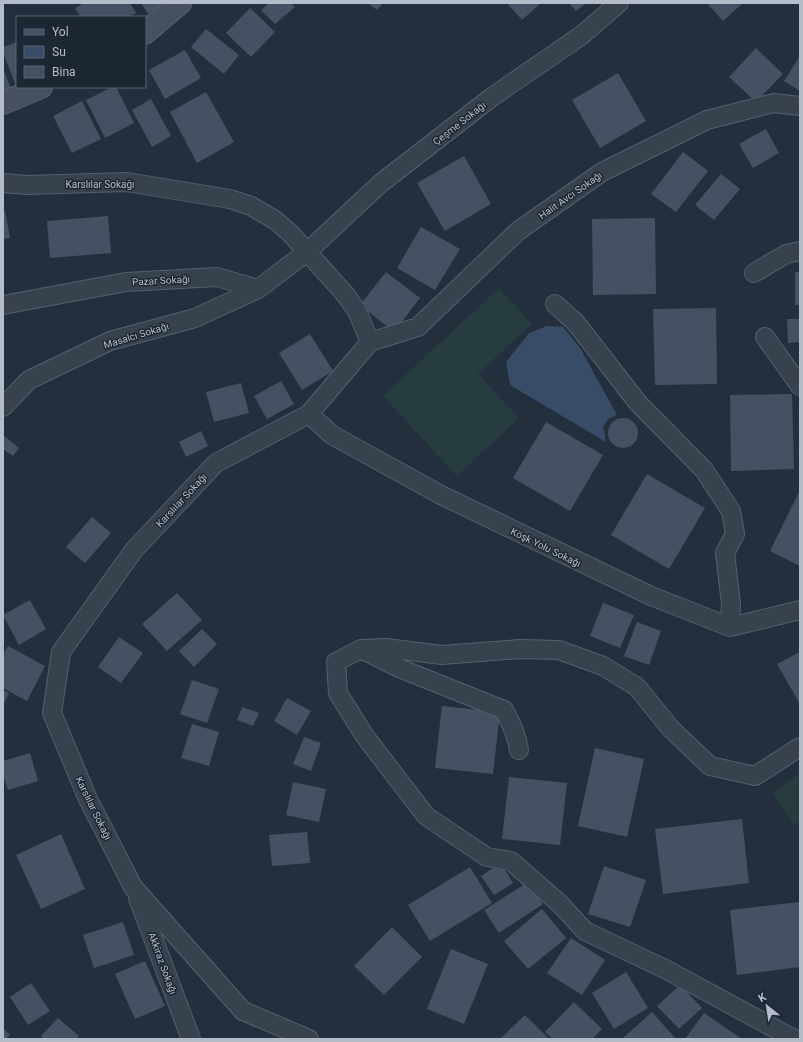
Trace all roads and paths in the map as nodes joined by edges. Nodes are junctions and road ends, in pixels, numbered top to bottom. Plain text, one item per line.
1 (180, 3) edge
2 (619, 3) edge
3 (146, 32) edge
4 (39, 88) edge
5 (3, 103) edge
6 (800, 106) edge
7 (3, 183) edge
8 (800, 251) edge
9 (307, 252) junction
10 (754, 273) dead end
11 (258, 289) junction
12 (554, 304) dead end
13 (3, 305) edge
14 (765, 337) dead end
15 (370, 342) junction
16 (800, 386) edge
17 (3, 407) edge
18 (309, 414) junction
19 (800, 610) edge
20 (730, 627) junction
21 (361, 649) junction
22 (800, 747) edge
23 (519, 750) dead end
24 (133, 887) junction
25 (191, 1039) edge
26 (310, 1039) edge
27 (794, 1039) edge

1 - 3 main road
2 - 9 street, Çeşme Sokağı
4 - 5 main road
6 - 15 street, Halit Avcı Sokağı
7 - 9 street, Karslılar Sokağı
8 - 10 street
9 - 11 street
9 - 15 street, Karslılar Sokağı
11 - 13 street, Pazar Sokağı
11 - 17 street, Masalcı Sokağı
12 - 20 street
14 - 16 street
15 - 18 street, Karslılar Sokağı
18 - 20 street, Köşk Yolu Sokağı
18 - 24 street, Karslılar Sokağı
19 - 20 street
21 - 22 street
21 - 23 street
21 - 27 street
24 - 25 street, Akkiraz Sokağı
24 - 26 street, Karslılar Sokağı

